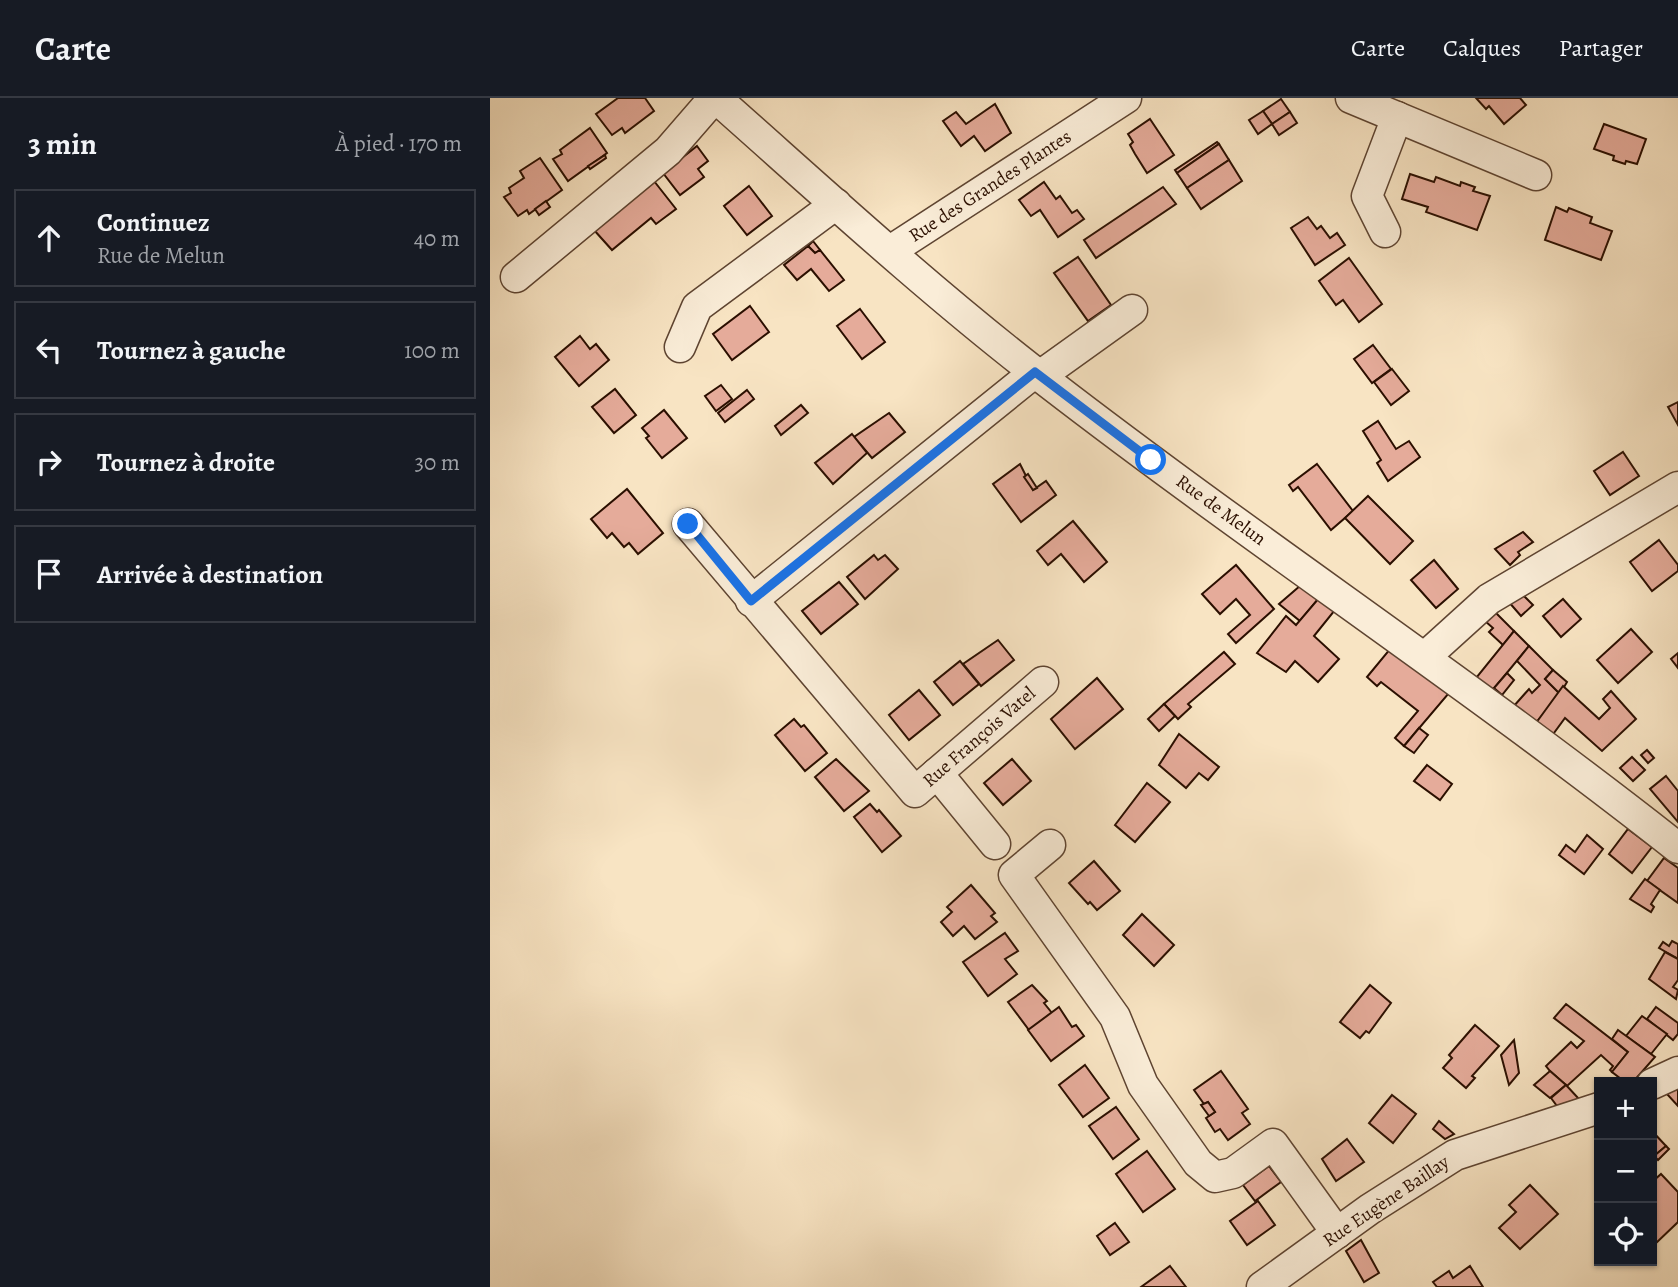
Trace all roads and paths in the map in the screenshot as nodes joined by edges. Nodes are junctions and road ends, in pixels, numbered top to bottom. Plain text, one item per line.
1 (715, 98) edge
2 (1126, 98) edge
3 (1351, 98) edge
4 (1397, 117) junction
5 (1536, 175) dead end
6 (836, 204) junction
7 (1385, 232) dead end
8 (890, 251) junction
9 (516, 277) dead end
10 (1132, 310) dead end
11 (680, 347) dead end
12 (1038, 374) junction
13 (1678, 487) edge
14 (688, 524) dead end
15 (751, 601) junction
16 (1425, 657) junction
17 (1043, 682) dead end
18 (926, 782) junction
19 (995, 844) dead end
20 (1051, 845) dead end
21 (1678, 848) edge
22 (1678, 1072) edge
23 (1657, 1082) edge
24 (1594, 1110) edge
25 (1337, 1233) junction
26 (1262, 1287) edge

1 - 6 street, Rue de Melun
1 - 9 street
2 - 8 street, Rue des Grandes Plantes
3 - 4 street
4 - 5 street
4 - 7 street
6 - 8 street, Rue de Melun
6 - 11 street
8 - 12 street, Rue de Melun
10 - 12 street
12 - 15 street
12 - 16 street, Rue de Melun
13 - 16 street
14 - 15 street
15 - 18 street
16 - 21 street, Rue de Melun
17 - 18 street, Rue François Vatel
18 - 19 street
20 - 25 street
22 - 23 street
24 - 25 street, Rue Eugène Baillay
25 - 26 street, Rue Eugène Baillay

